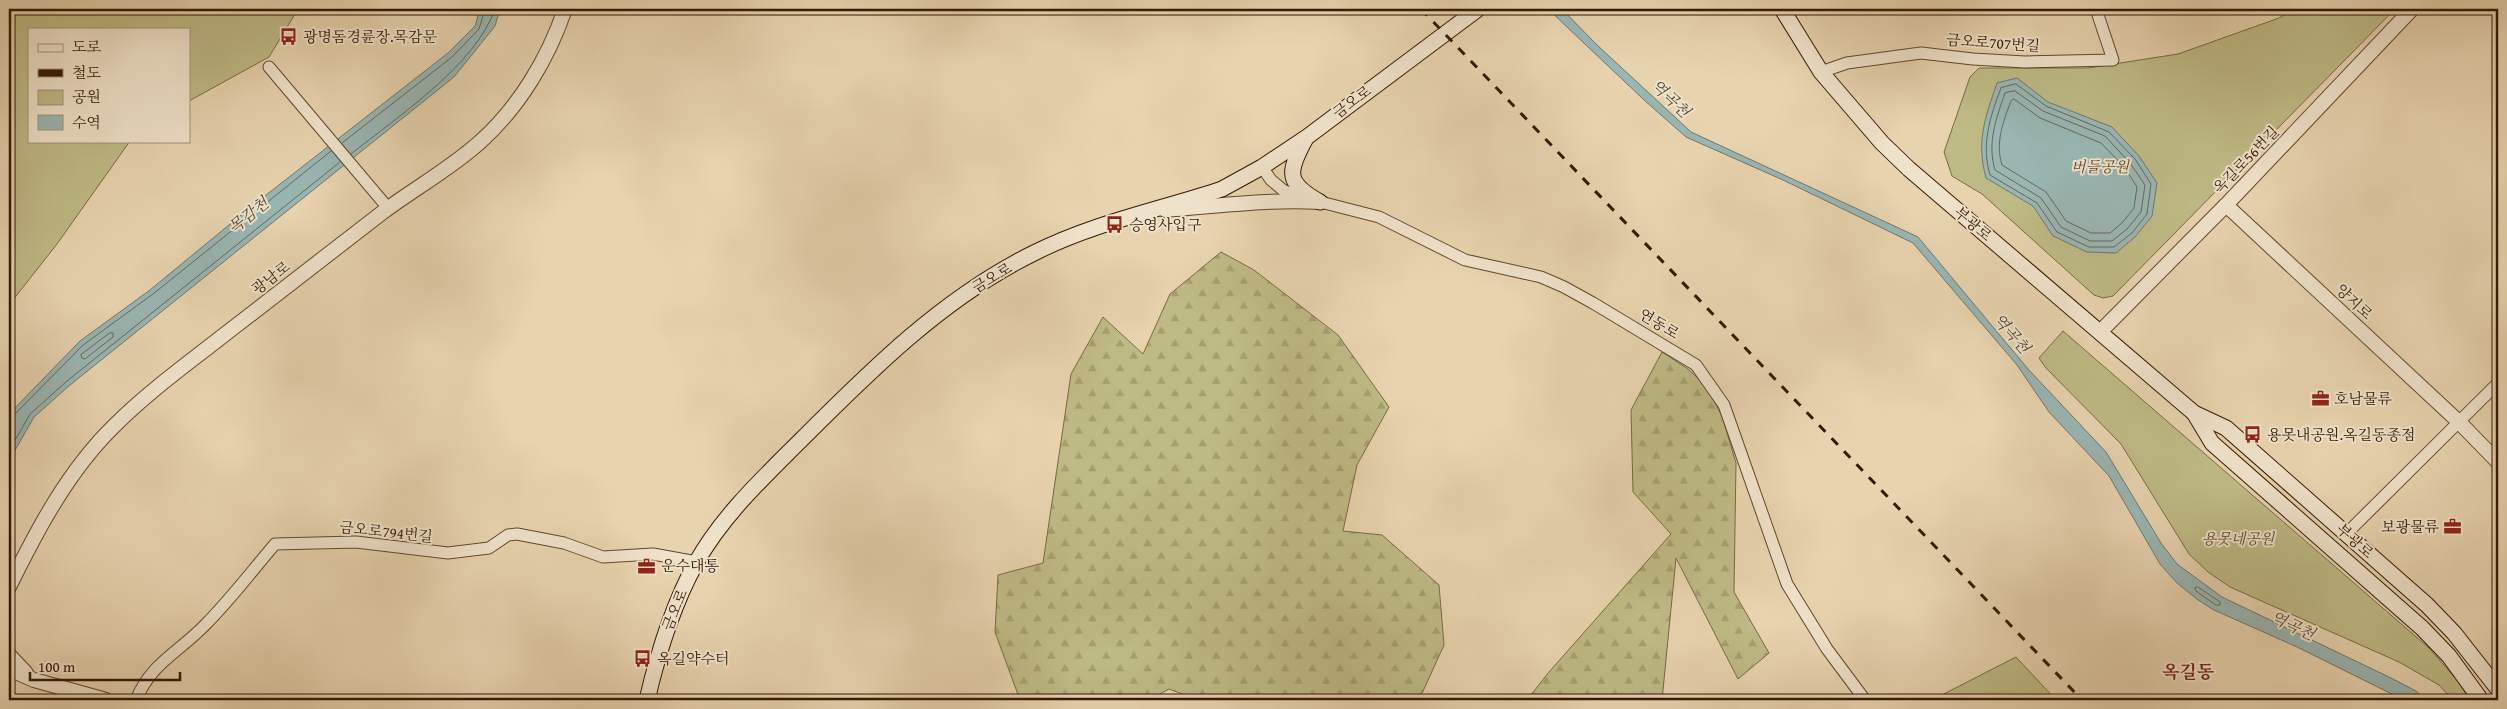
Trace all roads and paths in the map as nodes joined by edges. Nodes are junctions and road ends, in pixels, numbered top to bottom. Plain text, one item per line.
1 (565, 9) edge
2 (1782, 9) edge
3 (2096, 9) edge
4 (2412, 9) edge
5 (1477, 10) edge
6 (269, 66) dead end
7 (1820, 72) junction
8 (1307, 136) junction
9 (1262, 167) junction
10 (1320, 202) junction
11 (2226, 205) junction
12 (388, 208) junction
13 (1147, 212) junction
14 (2100, 332) junction
15 (2498, 383) edge
16 (2194, 413) junction
17 (2460, 423) junction
18 (2498, 462) edge
19 (2347, 533) junction
20 (696, 562) junction
21 (9, 587) edge
22 (9, 655) edge
23 (9, 669) edge
24 (9, 680) edge
25 (34, 680) junction
26 (2498, 689) edge
27 (106, 700) edge
28 (136, 700) edge
29 (647, 700) edge
30 (1865, 700) edge
31 (2481, 700) edge

1 - 12 street, 광남로
2 - 7 main road, 부광로
3 - 7 street, 금오로707번길
4 - 11 street, 옥길로56번길
5 - 8 main road, 금오로
6 - 12 street
7 - 14 main road, 부광로
8 - 9 main road, 금오로
8 - 10 main road
9 - 10 street, 연동로
9 - 13 main road, 금오로
10 - 13 street
10 - 30 street, 연동로
11 - 14 street, 옥길로56번길
11 - 17 street, 양지로
12 - 21 street, 광남로
13 - 20 main road, 금오로
14 - 16 main road, 부광로
15 - 17 street
16 - 19 main road, 부광로
16 - 31 main road, 부광로
17 - 18 street, 양지로
17 - 19 street
19 - 26 main road, 부광로
20 - 28 street, 금오로794번길
20 - 29 main road, 금오로
22 - 25 street
23 - 25 street
24 - 25 street
25 - 27 street

